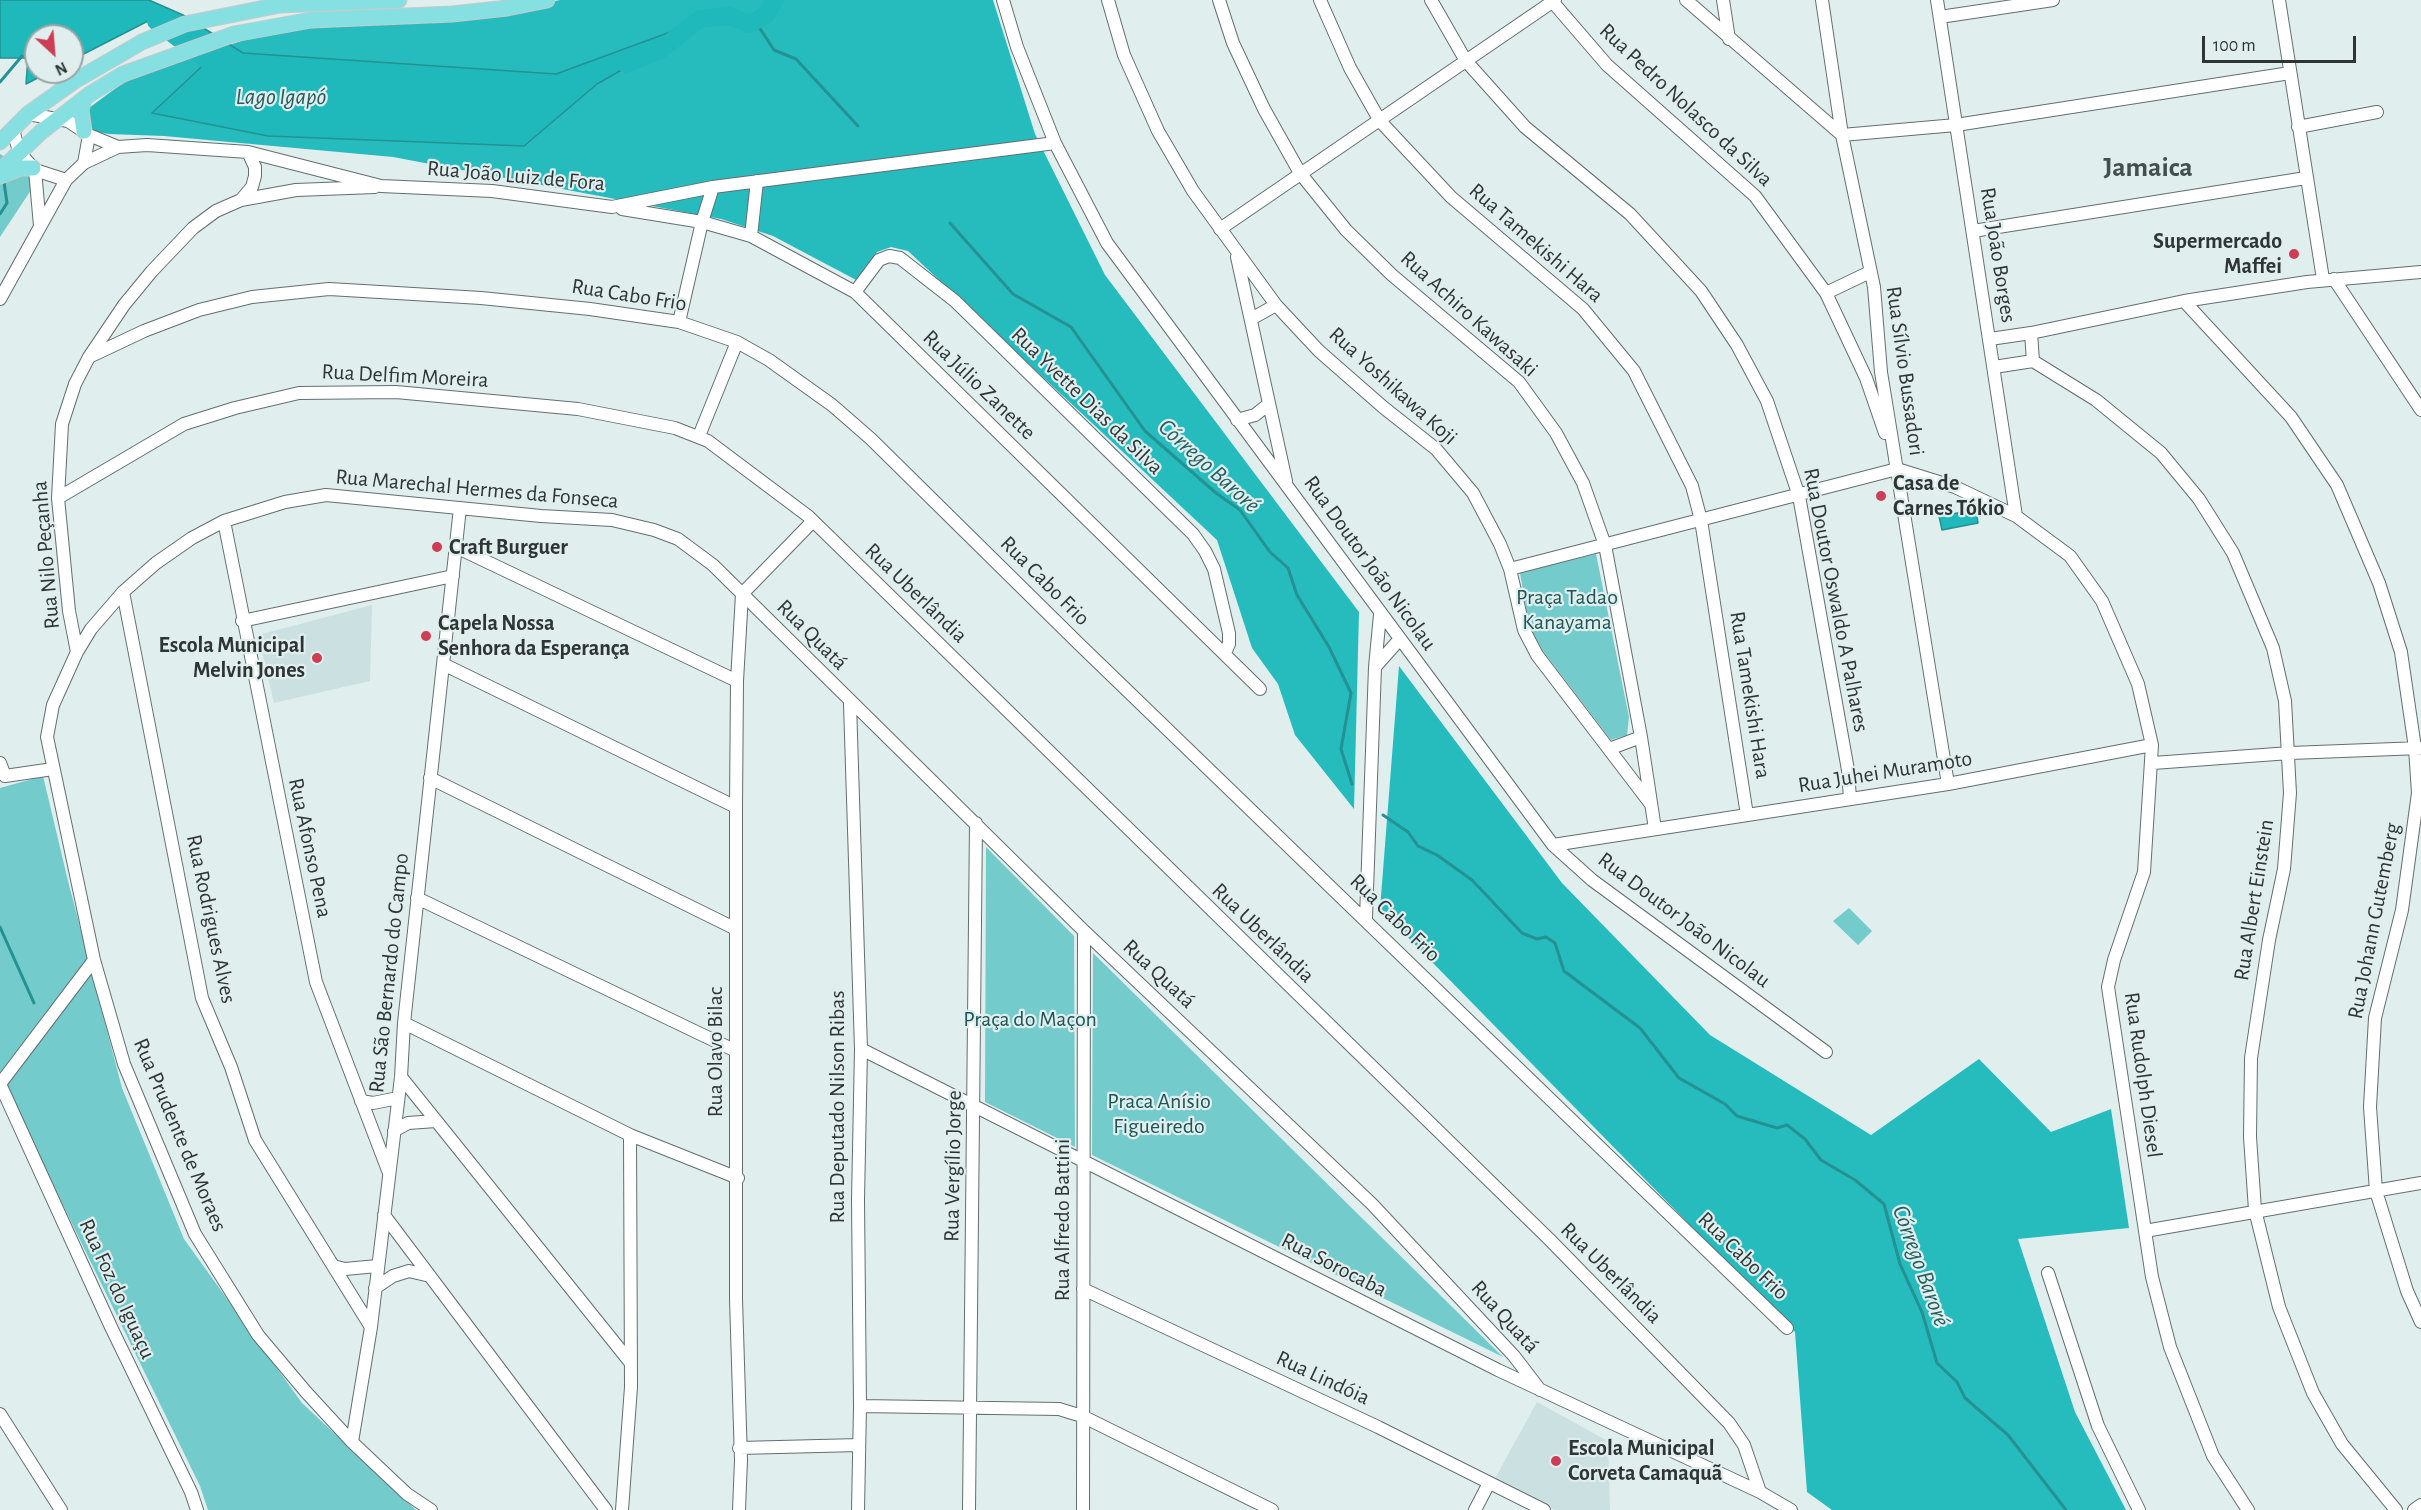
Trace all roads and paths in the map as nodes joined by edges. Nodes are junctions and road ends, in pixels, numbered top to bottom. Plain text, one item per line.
1 (399, 0) edge
2 (547, 0) edge
3 (1003, 0) edge
4 (1108, 0) edge
5 (1220, 0) edge
6 (1320, 0) edge
7 (1431, 0) edge
8 (1686, 0) edge
9 (1723, 0) edge
10 (1822, 0) edge
11 (1937, 0) edge
12 (2053, 0) edge
13 (2279, 0) edge
14 (1553, 1) edge
15 (324, 2) edge
16 (281, 3) edge
17 (1940, 17) junction
18 (1729, 39) junction
19 (1466, 61) junction
20 (2290, 73) junction
21 (84, 99) junction
22 (2377, 112) dead end
23 (22, 120) junction
24 (57, 120) junction
25 (1380, 121) junction
26 (1956, 125) junction
27 (2298, 127) junction
28 (86, 133) junction
29 (1842, 135) junction
30 (0, 142) edge
31 (1055, 143) junction
32 (118, 147) junction
33 (19, 152) junction
34 (248, 152) junction
35 (84, 164) junction
36 (34, 169) junction
37 (0, 171) edge
38 (1300, 173) junction
39 (0, 176) edge
40 (2306, 178) junction
41 (66, 180) junction
42 (757, 181) junction
43 (381, 186) junction
44 (713, 187) junction
45 (241, 200) junction
46 (612, 207) junction
47 (702, 222) junction
48 (40, 227) junction
49 (1220, 229) junction
50 (1973, 231) junction
51 (751, 236) junction
52 (1235, 250) junction
53 (1870, 272) junction
54 (2421, 272) edge
55 (2329, 279) junction
56 (855, 292) junction
57 (1826, 293) junction
58 (0, 299) edge
59 (2184, 301) junction
60 (1276, 305) junction
61 (1251, 319) junction
62 (679, 322) junction
63 (2031, 333) junction
64 (1990, 339) junction
65 (737, 342) junction
66 (89, 357) junction
67 (2033, 362) junction
68 (1994, 367) junction
69 (1881, 372) junction
70 (1866, 378) junction
71 (1269, 404) junction
72 (2421, 410) edge
73 (1237, 420) junction
74 (699, 436) junction
75 (1897, 469) junction
76 (1287, 486) junction
77 (1798, 496) junction
78 (58, 498) junction
79 (460, 507) junction
80 (2016, 516) junction
81 (1701, 520) junction
82 (224, 521) junction
83 (813, 521) junction
84 (1605, 545) junction
85 (456, 547) junction
86 (1510, 569) junction
87 (453, 576) junction
88 (123, 592) junction
89 (742, 594) junction
90 (1380, 615) junction
91 (242, 621) junction
92 (1399, 640) junction
93 (77, 652) junction
94 (1225, 654) junction
95 (443, 664) junction
96 (1375, 667) junction
97 (737, 681) junction
98 (1260, 689) dead end
99 (850, 704) junction
100 (1641, 737) junction
101 (2152, 745) junction
102 (2418, 748) edge
103 (1609, 749) junction
104 (2290, 753) junction
105 (0, 763) edge
106 (2153, 763) junction
107 (53, 769) junction
108 (430, 778) junction
109 (1948, 784) junction
110 (1850, 799) junction
111 (1650, 803) junction
112 (736, 807) junction
113 (1748, 815) junction
114 (976, 823) junction
115 (1655, 829) junction
116 (1553, 845) junction
117 (417, 898) junction
118 (1366, 918) junction
119 (736, 929) junction
120 (1084, 931) junction
121 (94, 960) junction
122 (404, 1023) junction
123 (861, 1049) junction
124 (736, 1051) junction
125 (1826, 1052) dead end
126 (401, 1077) junction
127 (0, 1084) edge
128 (398, 1098) junction
129 (361, 1101) junction
130 (975, 1109) junction
131 (436, 1121) junction
132 (394, 1131) junction
133 (630, 1135) junction
134 (1083, 1162) junction
135 (389, 1174) junction
136 (738, 1178) junction
137 (2421, 1183) edge
138 (2376, 1191) junction
139 (2255, 1210) junction
140 (384, 1215) junction
141 (2145, 1231) junction
142 (333, 1266) junction
143 (377, 1266) junction
144 (2048, 1272) dead end
145 (430, 1276) junction
146 (375, 1288) junction
147 (1083, 1289) junction
148 (2421, 1322) edge
149 (371, 1327) junction
150 (1787, 1328) dead end
151 (1514, 1356) junction
152 (630, 1362) junction
153 (1498, 1370) junction
154 (1540, 1390) junction
155 (860, 1406) junction
156 (970, 1406) junction
157 (0, 1414) edge
158 (1082, 1416) junction
159 (352, 1442) junction
160 (859, 1445) junction
161 (739, 1448) junction
162 (1489, 1483) junction
163 (1760, 1492) junction
164 (2421, 1505) edge
165 (61, 1510) edge
166 (197, 1510) edge
167 (431, 1510) edge
168 (606, 1510) edge
169 (622, 1510) edge
170 (739, 1510) edge
171 (858, 1510) edge
172 (969, 1510) edge
173 (1083, 1510) edge
174 (1272, 1510) edge
175 (1475, 1510) edge
176 (1544, 1510) edge
177 (1790, 1510) edge
178 (2139, 1510) edge
179 (2248, 1510) edge
180 (2396, 1510) edge
181 (2414, 1510) edge

1 - 15 main road
2 - 21 main road
3 - 31 street, Rua Doutor João Nicolau
4 - 49 street, Rua Yoshikawa Koji
5 - 38 street, Rua Achiro Kawasaki
6 - 25 street, Rua Tamekishi Hara
7 - 19 street, Rua Doutor Oswaldo A Palhares
8 - 18 street
9 - 18 street
10 - 29 street, Rua Sílvio Bussadori
11 - 17 street, Rua João Borges
12 - 17 street
13 - 20 street
14 - 19 street
14 - 57 street, Rua Pedro Nolasco da Silva
15 - 16 main road
16 - 23 main road
17 - 26 street, Rua João Borges
18 - 29 street
19 - 25 street
19 - 77 street, Rua Doutor Oswaldo A Palhares
20 - 26 street
20 - 27 street
21 - 24 main road
21 - 28 main road
22 - 27 street
23 - 24 street
23 - 30 main road
23 - 33 street
24 - 28 street
24 - 33 main road
25 - 38 street
25 - 81 street, Rua Tamekishi Hara
26 - 29 street
26 - 50 street, Rua João Borges
27 - 40 street
28 - 32 street, Rua João Luiz de Fora
28 - 35 street
29 - 53 street, Rua Sílvio Bussadori
31 - 42 street, Rua João Luiz de Fora
31 - 73 street, Rua Doutor João Nicolau
32 - 34 street, Rua João Luiz de Fora
32 - 35 street, Rua João Luiz de Fora
33 - 36 street
33 - 37 main road
34 - 43 street, Rua João Luiz de Fora
34 - 45 street
35 - 41 street
36 - 39 main road
36 - 41 street
36 - 48 street
38 - 49 street
38 - 84 street, Rua Achiro Kawasaki
40 - 50 street
40 - 55 street
41 - 48 street
42 - 44 street, Rua João Luiz de Fora
42 - 51 street
43 - 45 street, Rua Nilo Peçanha
43 - 46 street, Rua João Luiz de Fora
44 - 46 street, Rua João Luiz de Fora
44 - 47 street
45 - 66 street, Rua Nilo Peçanha
46 - 47 street, Rua Júlio Zanette
47 - 51 street, Rua Júlio Zanette
47 - 62 street
48 - 58 street
49 - 52 street, Rua Yoshikawa Koji
50 - 64 street, Rua João Borges
51 - 56 street, Rua Júlio Zanette
52 - 60 street, Rua Yoshikawa Koji
52 - 61 street
53 - 57 street
53 - 69 street, Rua Sílvio Bussadori
54 - 55 street
55 - 59 street
55 - 72 street
56 - 94 street, Rua Júlio Zanette
56 - 94 street, Rua Yvette Dias da Silva
57 - 70 street, Rua Pedro Nolasco da Silva
59 - 63 street
59 - 102 street, Rua Johann Gutemberg
60 - 61 street
60 - 86 street, Rua Yoshikawa Koji
61 - 71 street
62 - 65 street, Rua Cabo Frio
62 - 66 street, Rua Cabo Frio
63 - 64 street
63 - 67 street
64 - 68 street, Rua João Borges
65 - 74 street
65 - 118 street, Rua Cabo Frio
66 - 78 street, Rua Nilo Peçanha
67 - 68 street
67 - 104 street, Rua Albert Einstein
68 - 80 street, Rua João Borges
69 - 70 street
69 - 75 street, Rua Sílvio Bussadori
70 - 75 street, Rua Pedro Nolasco da Silva
71 - 73 street
71 - 76 street
73 - 76 street, Rua Doutor João Nicolau
74 - 78 street, Rua Delfim Moreira
74 - 83 street, Rua Uberlândia
75 - 77 street
75 - 80 street, Rua Rudolph Diesel
75 - 109 street, Rua Sílvio Bussadori
76 - 90 street, Rua Doutor João Nicolau
77 - 81 street
77 - 110 street, Rua Doutor Oswaldo A Palhares
78 - 93 street, Rua Nilo Peçanha
79 - 82 street, Rua Marechal Hermes da Fonseca
79 - 85 street, Rua São Bernardo do Campo
79 - 89 street, Rua Marechal Hermes da Fonseca
80 - 101 street, Rua Rudolph Diesel
81 - 84 street
81 - 113 street, Rua Tamekishi Hara
82 - 88 street, Rua Marechal Hermes da Fonseca
82 - 91 street, Rua Afonso Pena
83 - 89 street
83 - 163 street, Rua Uberlândia
84 - 86 street
84 - 100 street, Rua Achiro Kawasaki
85 - 87 street, Rua São Bernardo do Campo
85 - 97 street
86 - 103 street, Rua Yoshikawa Koji
87 - 91 street
87 - 95 street, Rua São Bernardo do Campo
88 - 93 street, Rua Marechal Hermes da Fonseca
88 - 142 street, Rua Rodrigues Alves
89 - 97 street, Rua Olavo Bilac
89 - 99 street, Rua Quatá
90 - 92 street, Rua Doutor João Nicolau
90 - 96 street
91 - 129 street, Rua Afonso Pena
92 - 96 street
92 - 116 street, Rua Doutor João Nicolau
93 - 107 street, Rua Marechal Hermes da Fonseca
94 - 98 street, Rua Júlio Zanette
95 - 108 street, Rua São Bernardo do Campo
95 - 112 street
96 - 118 street
97 - 112 street, Rua Olavo Bilac
99 - 114 street, Rua Quatá
99 - 123 street, Rua Deputado Nilson Ribas
100 - 103 street
100 - 111 street, Rua Achiro Kawasaki
101 - 106 street, Rua Rudolph Diesel
101 - 109 street, Rua Juhei Muramoto
102 - 104 street
102 - 138 street, Rua Johann Gutemberg
103 - 111 street, Rua Yoshikawa Koji
104 - 106 street
104 - 139 street, Rua Albert Einstein
105 - 107 street
106 - 141 street, Rua Rudolph Diesel
107 - 121 street, Rua Prudente de Moraes
108 - 117 street, Rua São Bernardo do Campo
108 - 119 street
109 - 110 street, Rua Juhei Muramoto
110 - 113 street, Rua Juhei Muramoto
111 - 115 street, Rua Achiro Kawasaki
112 - 119 street, Rua Olavo Bilac
113 - 115 street, Rua Juhei Muramoto
114 - 120 street, Rua Quatá
114 - 130 street, Rua Vergílio Jorge
115 - 116 street, Rua Juhei Muramoto
116 - 125 street, Rua Doutor João Nicolau
117 - 122 street, Rua São Bernardo do Campo
117 - 124 street
118 - 150 street, Rua Cabo Frio
119 - 124 street, Rua Olavo Bilac
120 - 134 street, Rua Alfredo Battini
120 - 151 street, Rua Quatá
121 - 127 street
121 - 159 street, Rua Prudente de Moraes
122 - 126 street, Rua São Bernardo do Campo
122 - 133 street
123 - 130 street, Rua Sorocaba
123 - 155 street, Rua Deputado Nilson Ribas
124 - 136 street, Rua Olavo Bilac
126 - 128 street, Rua São Bernardo do Campo
126 - 131 street
127 - 166 street, Rua Foz do Iguaçu
128 - 129 street
128 - 132 street, Rua São Bernardo do Campo
129 - 135 street, Rua Afonso Pena
130 - 134 street, Rua Sorocaba
130 - 156 street, Rua Vergílio Jorge
131 - 132 street
131 - 152 street
132 - 135 street, Rua São Bernardo do Campo
133 - 136 street
133 - 152 street
134 - 147 street, Rua Alfredo Battini
134 - 153 street, Rua Sorocaba
135 - 140 street, Rua São Bernardo do Campo
136 - 161 street, Rua Olavo Bilac
137 - 138 street
138 - 139 street
138 - 148 street, Rua Johann Gutemberg
139 - 141 street
139 - 180 street, Rua Albert Einstein
140 - 143 street, Rua São Bernardo do Campo
140 - 145 street
141 - 179 street, Rua Rudolph Diesel
142 - 143 street
142 - 149 street, Rua Rodrigues Alves
143 - 146 street, Rua São Bernardo do Campo
144 - 178 street
145 - 146 street
145 - 168 street
146 - 149 street, Rua São Bernardo do Campo
147 - 158 street, Rua Alfredo Battini
147 - 162 street, Rua Lindóia
149 - 159 street, Rua São Bernardo do Campo
151 - 153 street
151 - 154 street, Rua Quatá
152 - 169 street
153 - 154 street, Rua Sorocaba
154 - 163 street, Rua Sorocaba
155 - 156 street
155 - 160 street, Rua Deputado Nilson Ribas
156 - 158 street
156 - 172 street, Rua Vergílio Jorge
157 - 165 street
158 - 173 street, Rua Alfredo Battini
158 - 174 street
159 - 167 street, Rua Prudente de Moraes
160 - 161 street
160 - 171 street, Rua Deputado Nilson Ribas
161 - 170 street, Rua Olavo Bilac
162 - 175 street
162 - 176 street, Rua Lindóia
163 - 177 street, Rua Sorocaba
164 - 181 street

